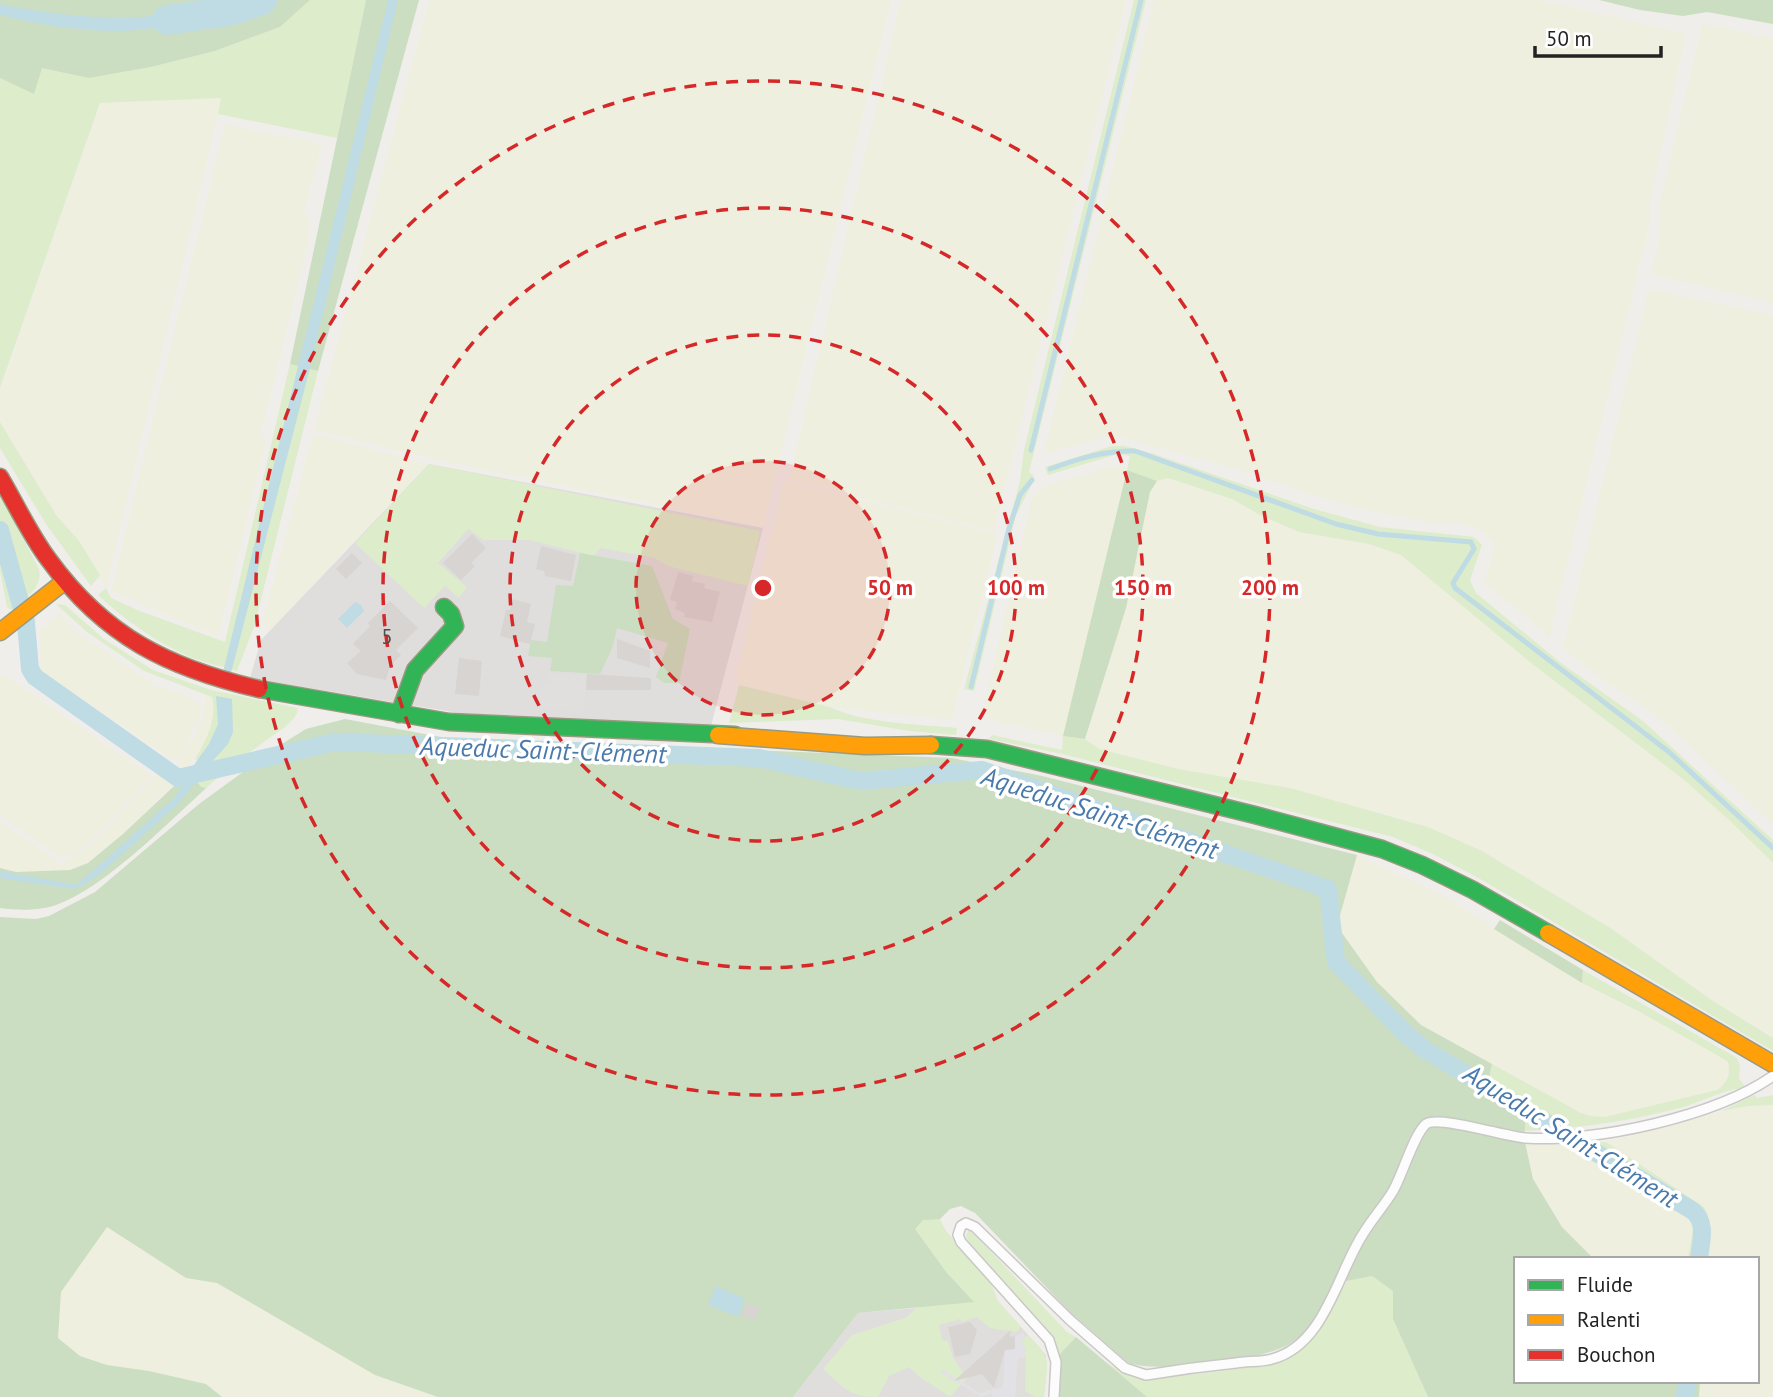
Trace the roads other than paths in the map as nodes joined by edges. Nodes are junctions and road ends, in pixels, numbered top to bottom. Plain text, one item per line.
1 (0, 477) edge
2 (65, 581) junction
3 (444, 607) dead end
4 (0, 632) edge
5 (399, 714) junction
6 (1773, 1064) edge
7 (1773, 1076) edge
8 (1054, 1397) edge

1 - 2 street
2 - 4 street
2 - 5 street
3 - 5 street
5 - 6 street
7 - 8 lane

